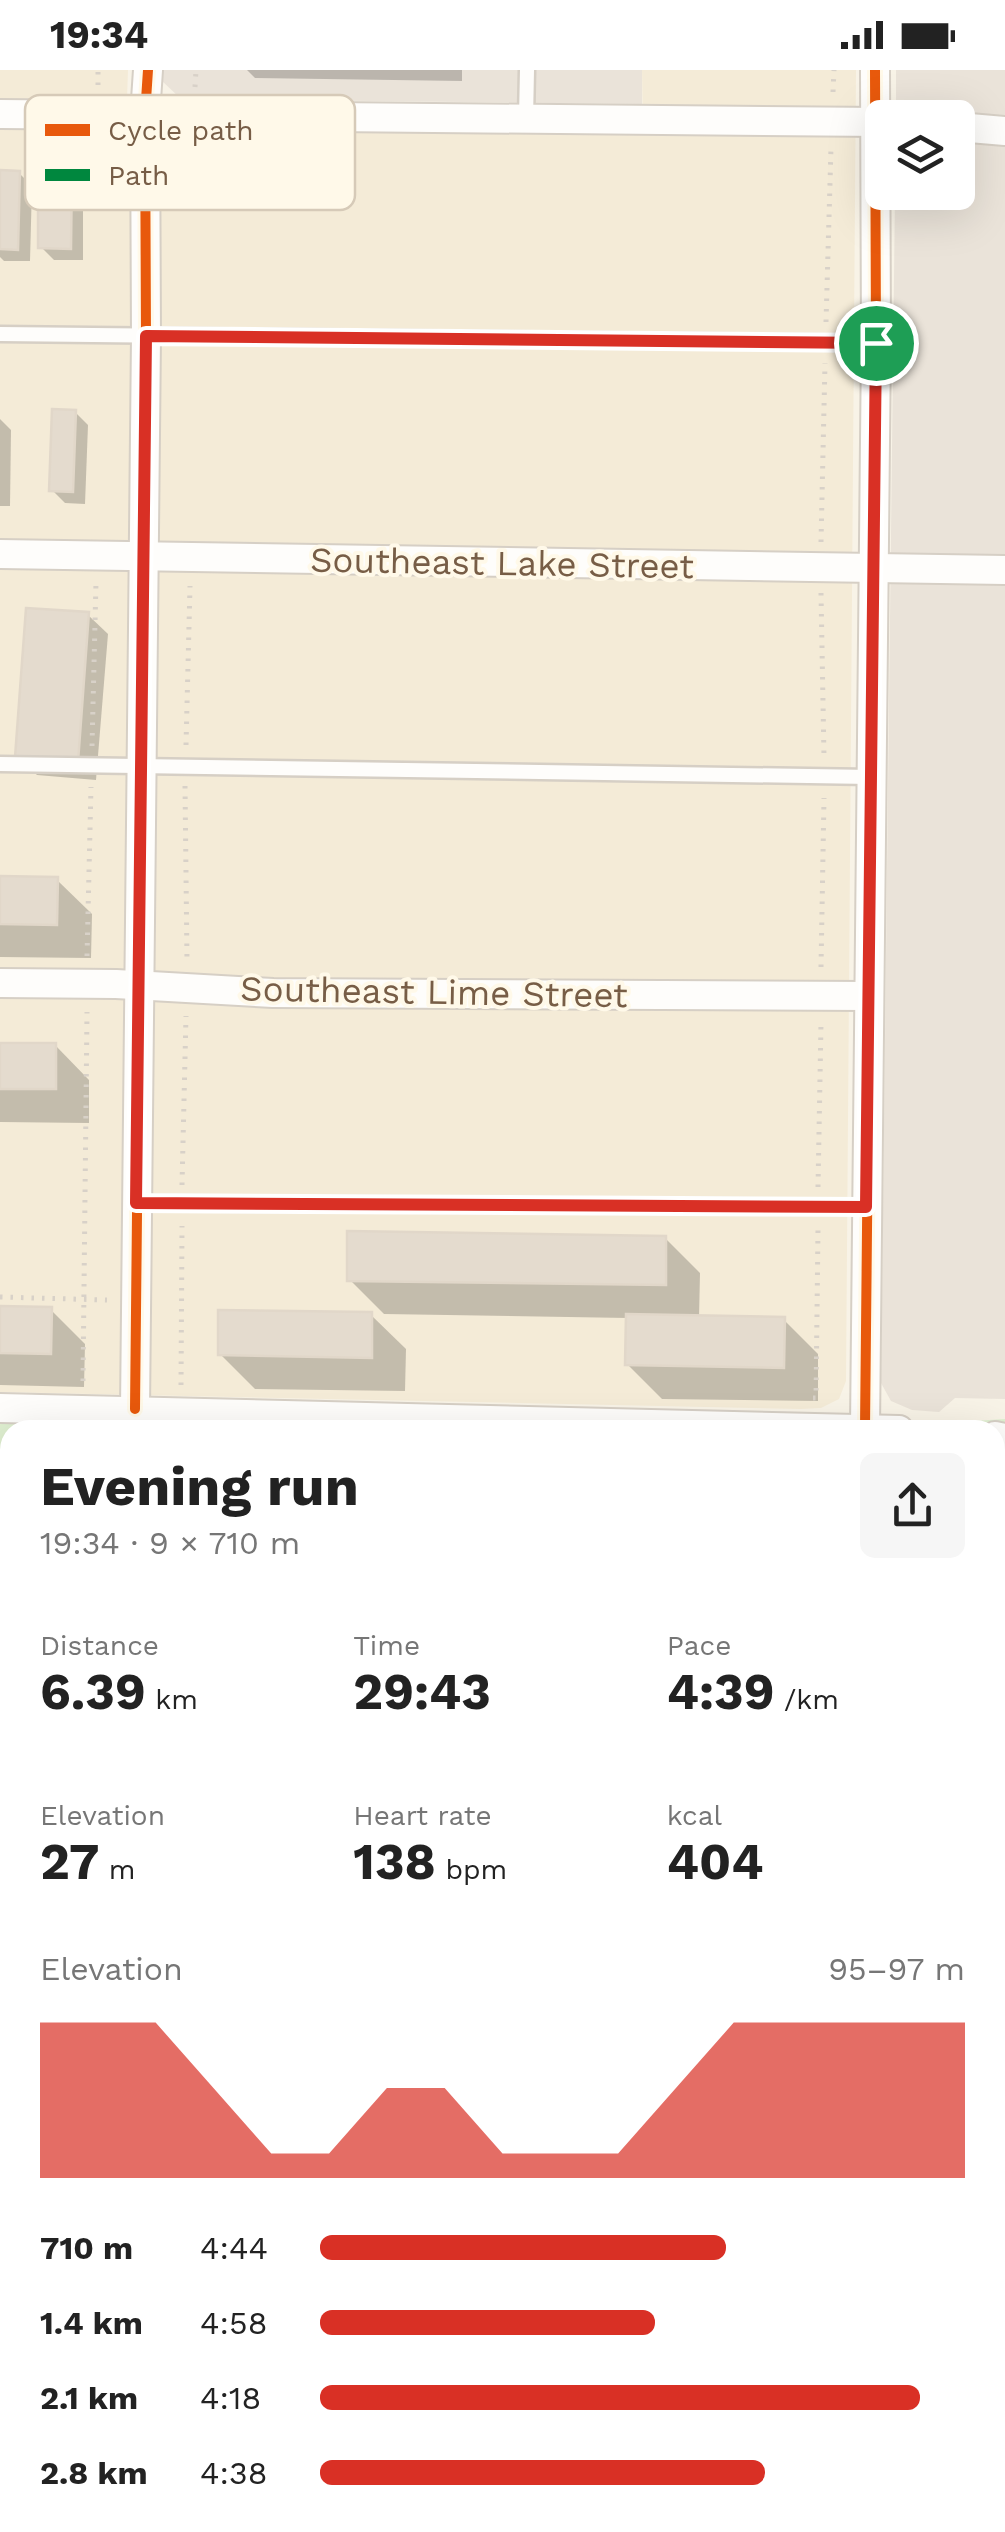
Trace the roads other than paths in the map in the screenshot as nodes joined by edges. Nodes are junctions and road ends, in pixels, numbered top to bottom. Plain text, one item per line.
1 (148, 70) edge
2 (528, 70) edge
3 (875, 70) edge
4 (146, 95) edge
5 (877, 100) edge
6 (0, 114) edge
7 (25, 114) edge
8 (355, 117) edge
9 (526, 118) junction
10 (865, 121) edge
11 (975, 128) edge
12 (1005, 130) edge
13 (145, 210) edge
14 (877, 210) edge
15 (0, 334) edge
16 (146, 336) junction
17 (876, 343) junction
18 (0, 554) edge
19 (144, 557) junction
20 (873, 569) junction
21 (1005, 570) edge
22 (0, 764) edge
23 (141, 767) junction
24 (871, 776) junction
25 (0, 982) edge
26 (138, 985) junction
27 (868, 996) junction
28 (136, 1203) junction
29 (866, 1207) junction
30 (0, 1408) edge
31 (135, 1410) junction
32 (519, 1420) edge
33 (865, 1420) edge

1 - 4 street
2 - 9 lane
3 - 5 street
6 - 7 street
8 - 9 street
9 - 10 street
11 - 12 street
13 - 16 street
14 - 17 street
15 - 16 lane
16 - 17 lane
16 - 19 street
17 - 20 street
18 - 19 street, Southeast Lake Street
19 - 20 street, Southeast Lake Street
19 - 23 street
20 - 21 street, Southeast Lake Street
20 - 24 street
22 - 23 lane
23 - 24 lane
23 - 26 street
24 - 27 street
25 - 26 street, Southeast Lime Street
26 - 27 street, Southeast Lime Street
26 - 28 street
27 - 29 street
28 - 29 lane
28 - 31 street
29 - 33 street
30 - 31 street
31 - 32 street

